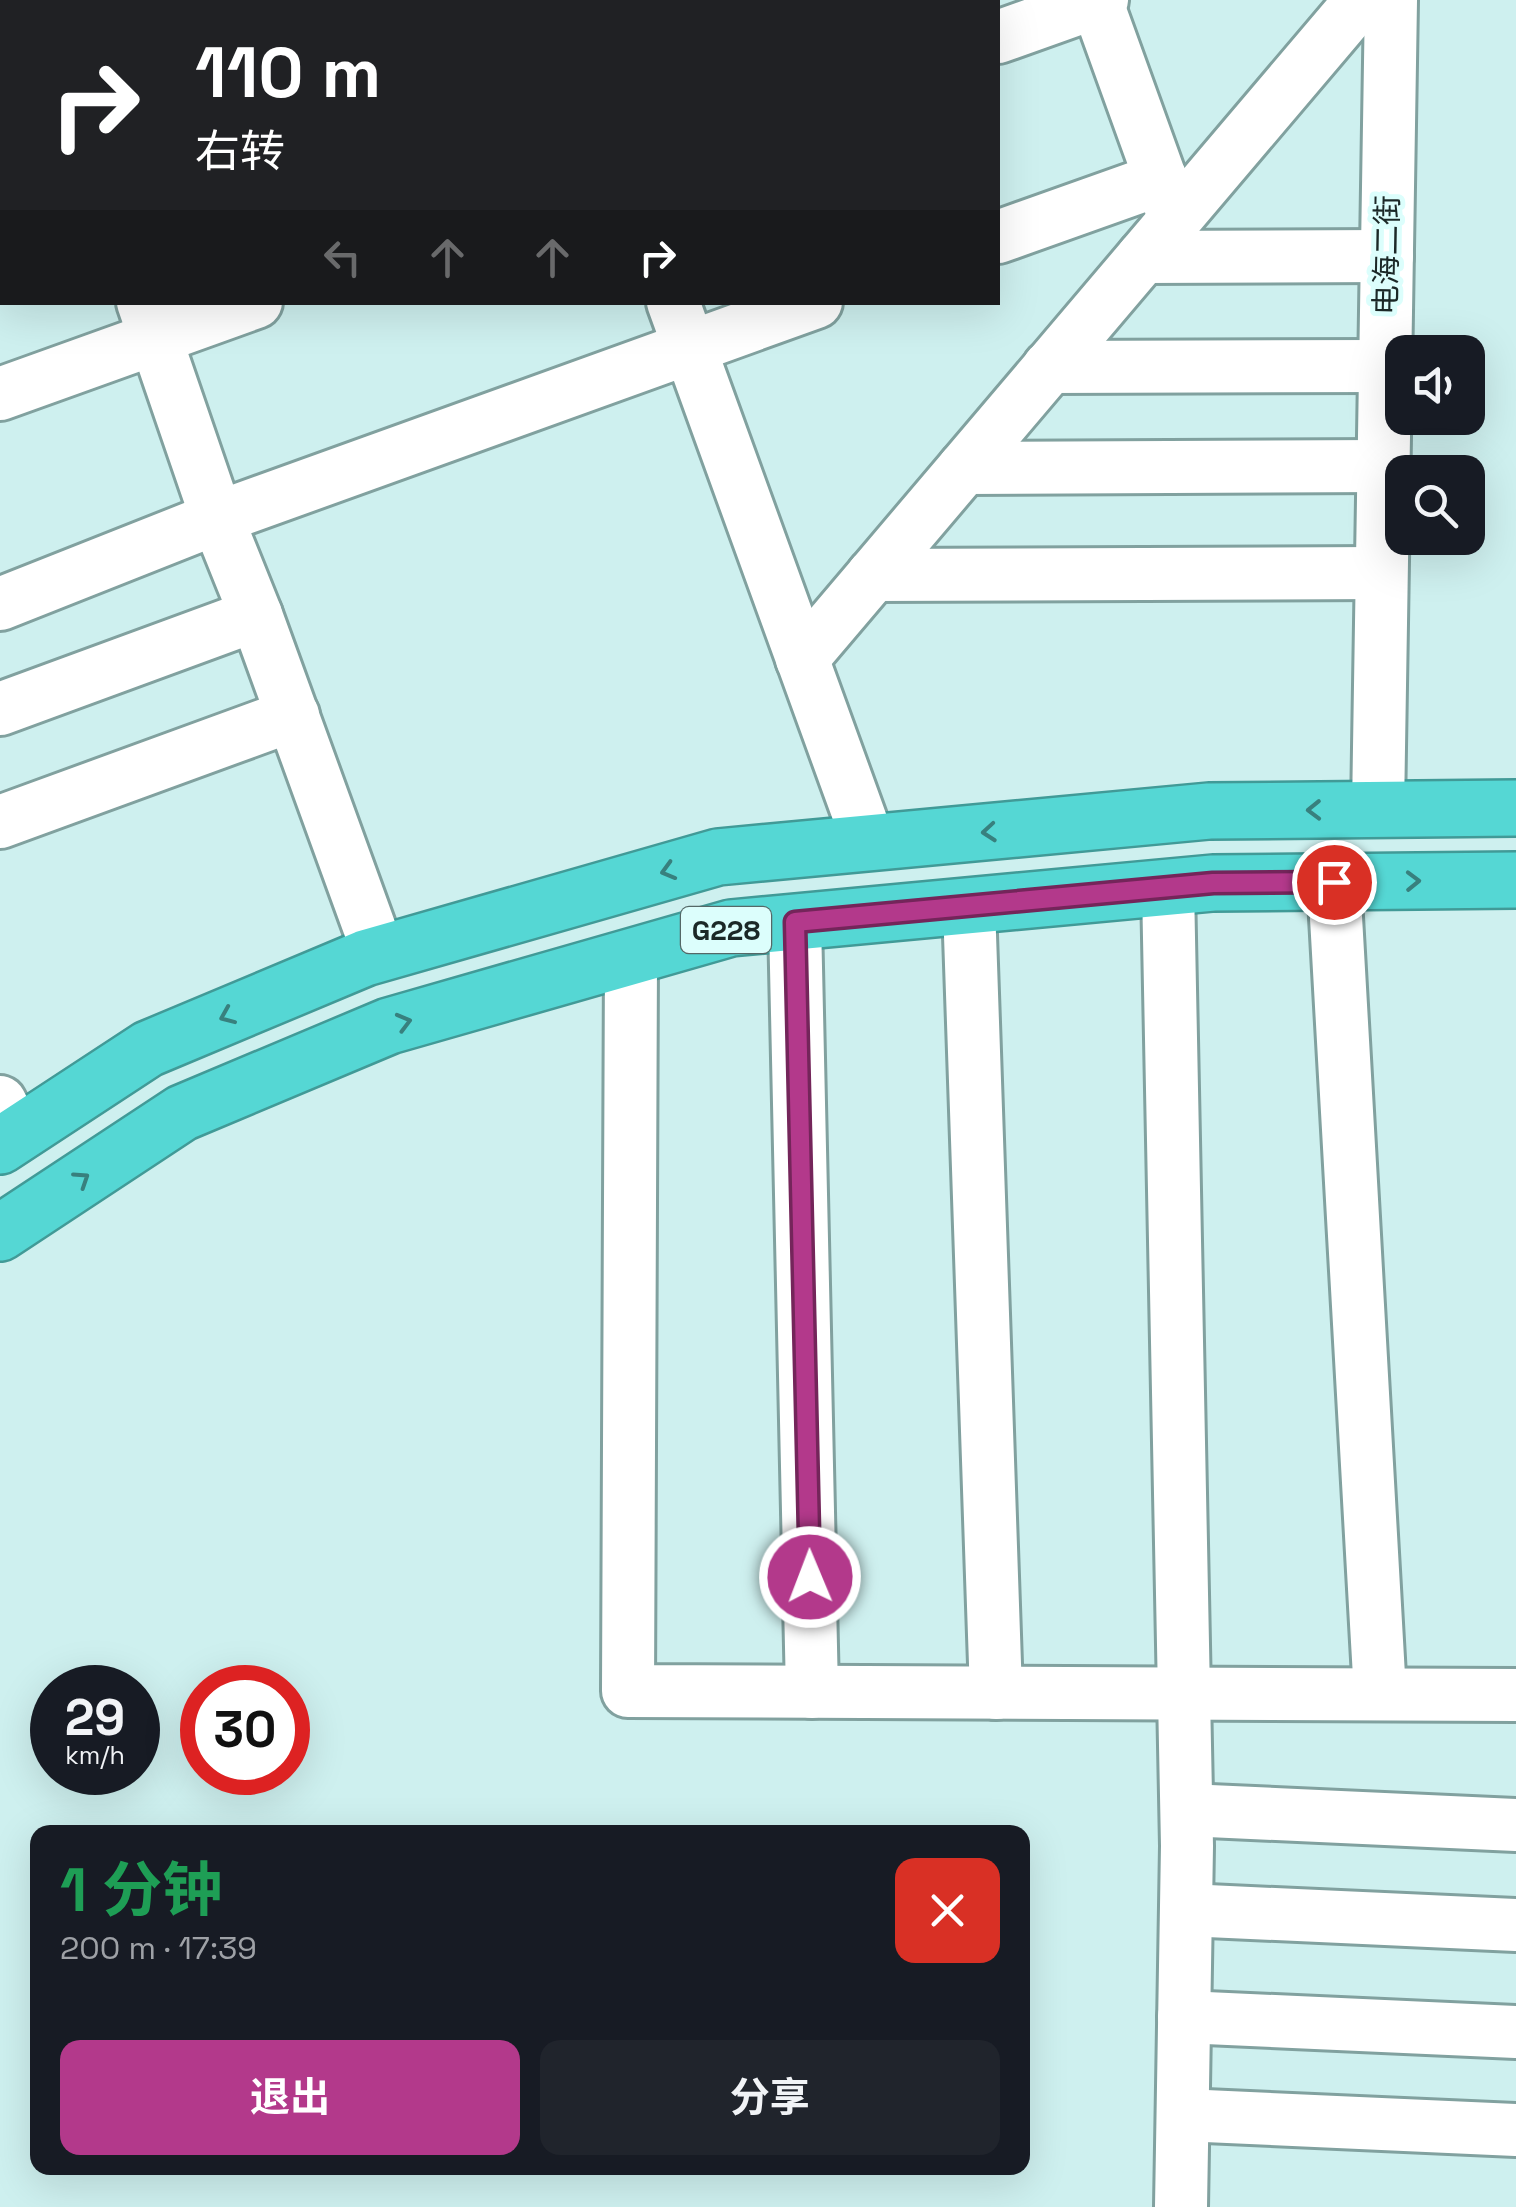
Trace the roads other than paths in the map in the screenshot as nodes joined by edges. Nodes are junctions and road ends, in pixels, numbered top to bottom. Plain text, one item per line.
1 (1361, 0) edge
2 (1391, 0) edge
3 (1098, 1) edge
4 (1000, 37) edge
5 (1160, 219) junction
6 (1000, 238) edge
7 (1387, 256) junction
8 (238, 305) edge
9 (799, 305) edge
10 (149, 320) edge
11 (682, 326) edge
12 (1386, 335) edge
13 (1385, 366) joint
14 (1050, 367) junction
15 (0, 394) edge
16 (1383, 466) junction
17 (964, 468) junction
18 (217, 518) junction
19 (1381, 573) junction
20 (873, 575) junction
21 (0, 604) edge
22 (256, 615) junction
23 (802, 659) junction
24 (0, 709) edge
25 (292, 715) junction
26 (1516, 808) edge
27 (1378, 810) junction
28 (0, 822) edge
29 (869, 843) junction
30 (1516, 880) edge
31 (1334, 882) junction
32 (1168, 887) junction
33 (969, 906) junction
34 (795, 922) junction
35 (379, 954) junction
36 (631, 958) junction
37 (295, 987) junction
38 (328, 1052) junction
39 (6, 1127) edge
40 (0, 1232) edge
41 (812, 1692) junction
42 (996, 1693) junction
43 (1184, 1694) junction
44 (1380, 1694) junction
45 (1516, 1695) edge
46 (1187, 1810) junction
47 (1516, 1824) edge
48 (1186, 1910) junction
49 (1516, 1926) edge
50 (1184, 2017) junction
51 (1516, 2032) edge
52 (1183, 2115) junction
53 (1516, 2130) edge
54 (1181, 2207) edge

1 - 5 street
2 - 7 street, 电海二街
3 - 4 street
3 - 5 street
5 - 6 street
5 - 7 street
5 - 14 street
7 - 12 street, 电海二街
8 - 10 street
9 - 11 street
10 - 15 street
10 - 18 street
11 - 18 street
11 - 23 street
13 - 14 street
13 - 16 street, 电海二街
14 - 17 street
16 - 17 street
16 - 19 street, 电海二街
17 - 20 street
18 - 21 street
18 - 22 street
19 - 20 street
19 - 27 street, 电海二街
20 - 23 street
22 - 24 street
22 - 25 street
23 - 29 street
25 - 28 street
25 - 35 street
26 - 27 highway, G228
27 -> 29 highway, G228
29 -> 35 highway, G228
31 -> 30 highway, G228
31 - 32 highway, G228
31 - 44 street
32 - 33 highway, G228
32 - 43 street
33 - 34 highway, G228
33 - 42 street
34 - 36 highway, G228
34 - 41 street
35 - 37 highway, G228
38 -> 36 highway, G228
36 - 41 street
37 - 38 highway
37 -> 39 highway, G228
40 -> 38 highway, G228
41 - 42 street
42 - 43 street
43 - 44 street
43 - 46 street
44 - 45 street
46 - 47 street
46 - 48 street
48 - 49 street
48 - 50 street
50 - 51 street
50 - 52 street
52 - 53 street
52 - 54 street

